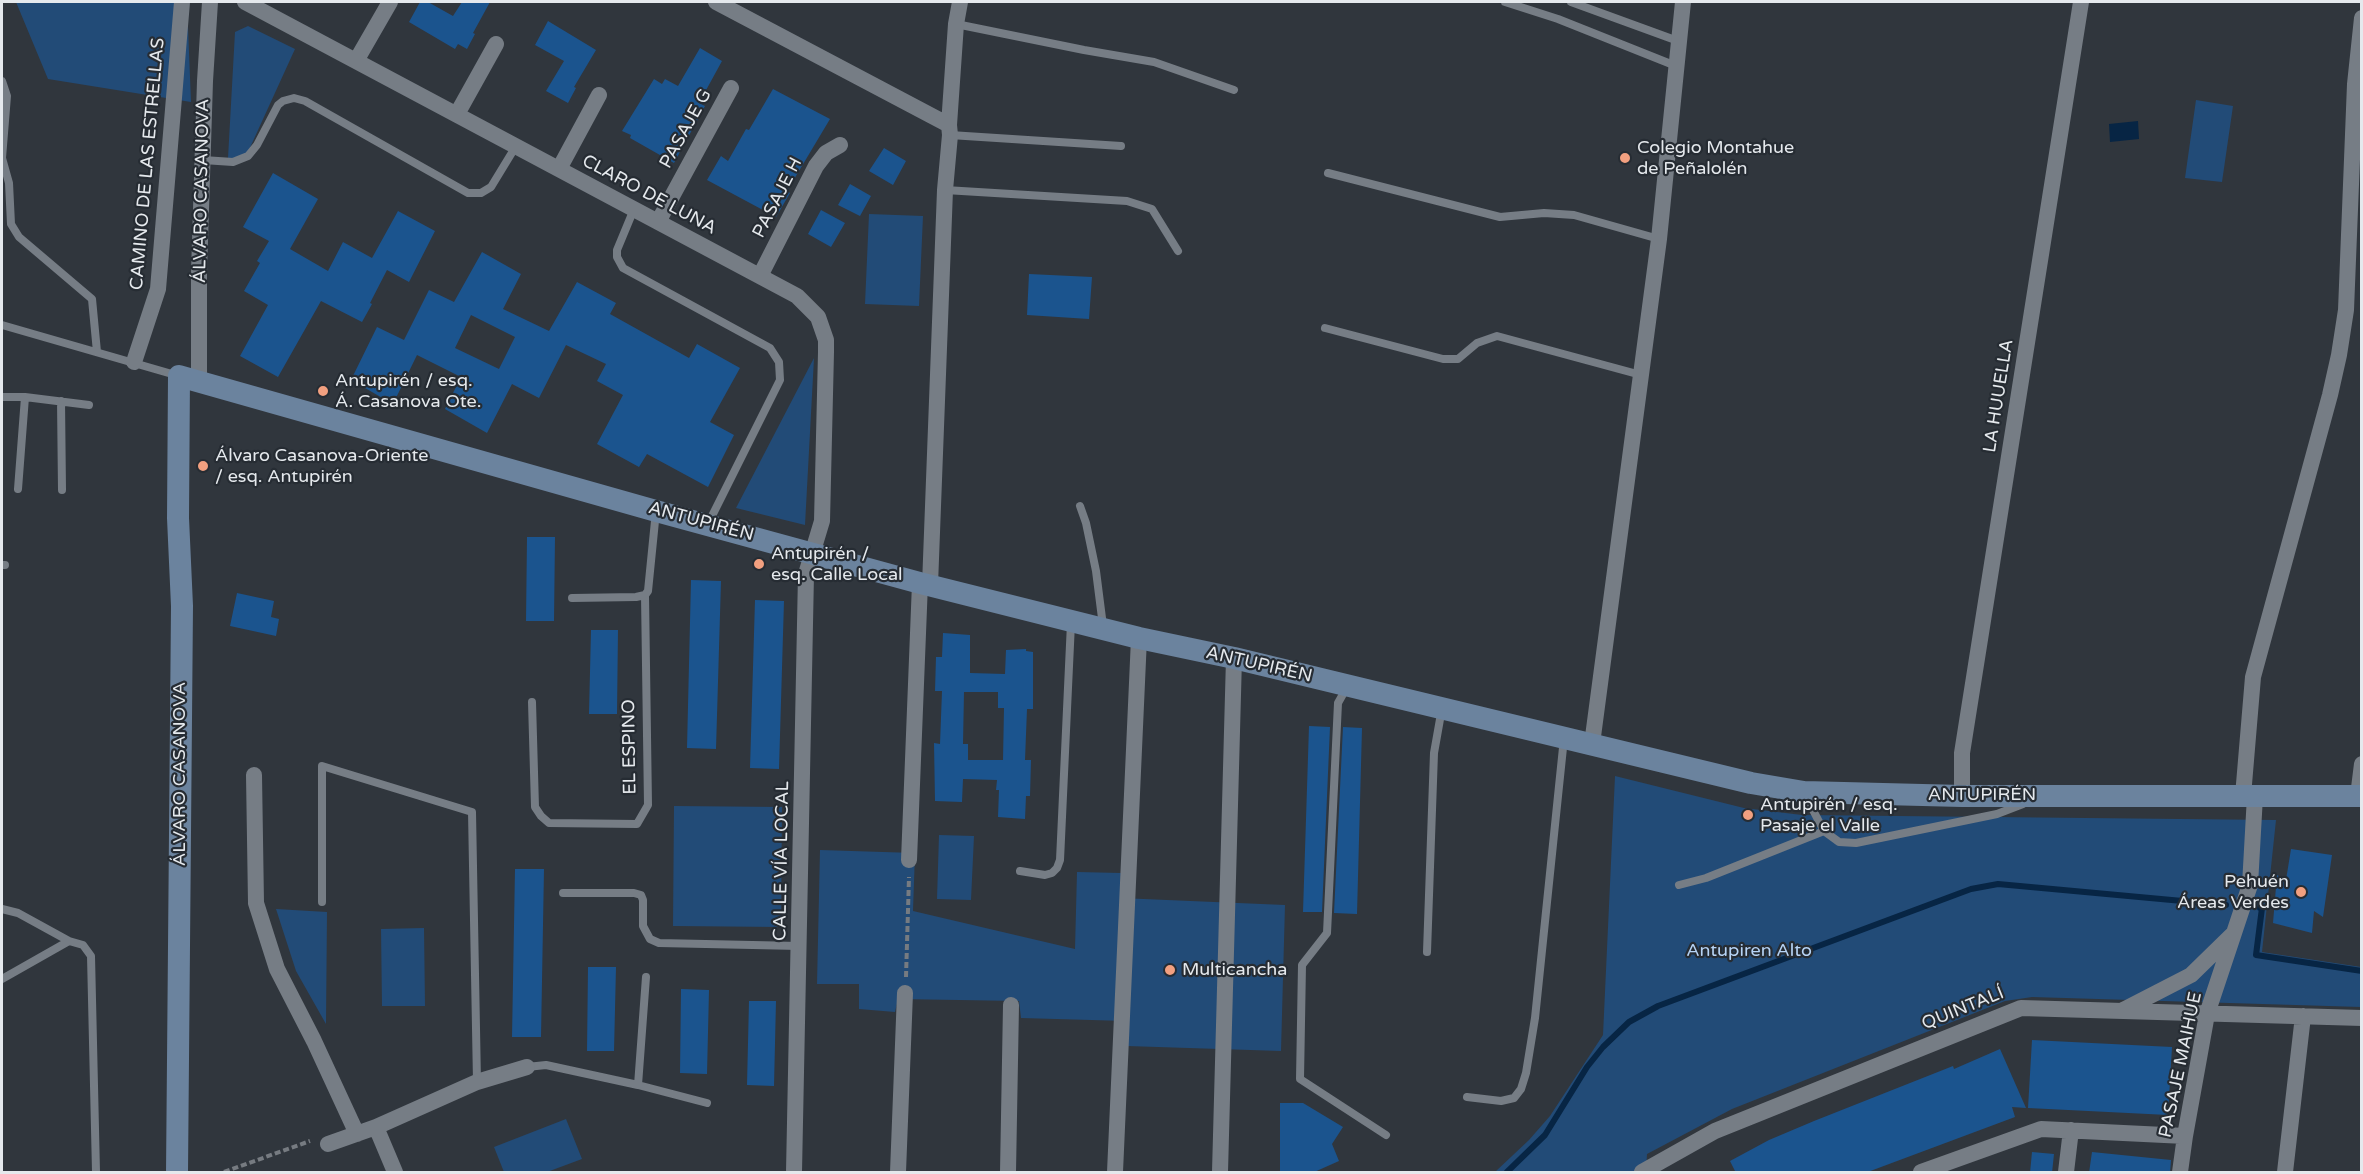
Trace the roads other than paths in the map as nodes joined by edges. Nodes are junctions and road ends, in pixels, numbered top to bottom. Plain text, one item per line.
1 (182, 2) edge
2 (210, 2) edge
3 (245, 2) edge
4 (390, 2) edge
5 (716, 2) edge
6 (960, 2) edge
7 (1505, 2) edge
8 (1571, 2) edge
9 (1683, 2) edge
10 (2081, 2) edge
11 (268, 7) edge
12 (2361, 18) edge
13 (956, 24) junction
14 (1678, 41) junction
15 (496, 44) dead end
16 (356, 61) junction
17 (1676, 66) junction
18 (2, 81) edge
19 (731, 88) dead end
20 (1234, 90) dead end
21 (599, 95) dead end
22 (457, 114) junction
23 (949, 130) junction
24 (840, 145) dead end
25 (516, 146) junction
26 (1122, 146) dead end
27 (203, 160) junction
28 (559, 169) junction
29 (1328, 173) dead end
30 (945, 190) junction
31 (634, 209) junction
32 (658, 222) junction
33 (1659, 239) junction
34 (1178, 251) dead end
35 (760, 276) junction
36 (2, 325) edge
37 (1325, 328) dead end
38 (97, 352) junction
39 (134, 363) junction
40 (1641, 375) junction
41 (189, 378) junction
42 (2, 397) edge
43 (25, 397) junction
44 (61, 401) junction
45 (89, 405) dead end
46 (18, 489) dead end
47 (62, 490) dead end
48 (1080, 506) dead end
49 (656, 511) junction
50 (708, 524) junction
51 (812, 552) junction
52 (925, 584) junction
53 (645, 595) junction
54 (572, 598) dead end
55 (1071, 620) junction
56 (1103, 628) junction
57 (1139, 638) junction
58 (1234, 658) junction
59 (1348, 686) junction
60 (532, 702) dead end
61 (1442, 708) junction
62 (1564, 738) junction
63 (1592, 744) junction
64 (2361, 764) edge
65 (254, 775) dead end
66 (1804, 792) junction
67 (1962, 796) junction
68 (2043, 796) junction
69 (2249, 796) junction
70 (2360, 796) edge
71 (1824, 831) junction
72 (909, 860) road end
73 (1020, 871) dead end
74 (1679, 885) dead end
75 (563, 892) dead end
76 (322, 902) dead end
77 (2, 909) edge
78 (2235, 932) junction
79 (69, 941) junction
80 (800, 946) junction
81 (1426, 952) dead end
82 (646, 977) dead end
83 (2, 979) edge
84 (905, 993) road end
85 (1011, 1005) dead end
86 (2122, 1011) junction
87 (2207, 1014) junction
88 (2303, 1016) junction
89 (2361, 1018) edge
90 (527, 1067) joint
91 (477, 1082) junction
92 (638, 1085) junction
93 (1467, 1097) dead end
94 (707, 1103) dead end
95 (376, 1127) junction
96 (2071, 1130) junction
97 (357, 1134) junction
98 (1386, 1135) dead end
99 (2185, 1136) junction
100 (328, 1144) road end
101 (1950, 1167) edge
102 (1651, 1170) edge
103 (96, 1173) edge
104 (177, 1173) edge
105 (395, 1173) edge
106 (794, 1173) edge
107 (898, 1173) edge
108 (1008, 1173) edge
109 (1115, 1173) edge
110 (1220, 1173) edge
111 (1921, 1173) edge
112 (2066, 1173) edge
113 (2180, 1173) edge
114 (2285, 1173) edge

1 - 39 street, CAMINO DE LAS ESTRELLAS
2 - 27 street, ÁLVARO CASANOVA
3 - 11 street, CLARO DE LUNA
4 - 16 street
5 - 23 street
6 - 13 street
7 - 17 lane
8 - 14 lane
9 - 14 street
10 - 67 street, LA HUUELLA
11 - 16 street, CLARO DE LUNA
12 - 69 street, PASAJE MAIHUE
13 - 20 lane
13 - 23 street
14 - 17 street
15 - 22 street
16 - 22 street, CLARO DE LUNA
17 - 33 street
18 - 38 lane
19 - 32 street, PASAJE G
21 - 28 street
22 - 25 street, CLARO DE LUNA
23 - 26 lane
23 - 30 street
24 - 35 street, PASAJE H
25 - 27 lane
25 - 28 street, CLARO DE LUNA
27 - 41 street, ÁLVARO CASANOVA
28 - 31 street, CLARO DE LUNA
29 - 33 lane
30 - 34 lane
30 - 52 street
31 - 32 street, CLARO DE LUNA
31 - 50 lane
32 - 35 street, CLARO DE LUNA
33 - 40 street
35 - 51 street, CLARO DE LUNA
36 - 38 lane
37 - 40 lane
38 - 39 lane
39 - 41 lane
40 - 63 street
41 - 49 street, ANTUPIRÉN
41 - 104 street, ÁLVARO CASANOVA
42 - 43 lane
43 - 44 lane
43 - 46 lane
44 - 45 lane
44 - 47 lane
48 - 56 lane
49 - 50 street, ANTUPIRÉN
49 - 53 lane, EL ESPINO
50 - 51 street, ANTUPIRÉN
51 - 52 street, ANTUPIRÉN
51 - 80 street, CALLE VÍA LOCAL
52 - 55 street, ANTUPIRÉN
52 - 72 street
53 - 54 lane
53 - 60 lane, EL ESPINO
55 - 56 street, ANTUPIRÉN
55 - 73 lane
56 - 57 street, ANTUPIRÉN
57 - 58 street, ANTUPIRÉN
57 - 109 street
58 - 59 street, ANTUPIRÉN
58 - 110 street
59 - 61 street, ANTUPIRÉN
59 - 98 lane
61 - 62 street, ANTUPIRÉN
61 - 81 lane
62 - 63 street, ANTUPIRÉN
62 - 93 lane
63 - 66 street, ANTUPIRÉN
64 - 70 street
65 - 97 street
66 - 67 street, ANTUPIRÉN
66 - 71 lane
67 - 68 street, ANTUPIRÉN
68 - 69 street, ANTUPIRÉN
68 - 71 lane
69 - 70 street, ANTUPIRÉN
69 - 78 street, PASAJE MAIHUE
71 - 74 lane
75 - 80 lane
76 - 91 lane
77 - 79 lane
78 - 86 street, PASAJE MAIHUE
78 - 87 street, PASAJE MAIHUE
79 - 83 lane
79 - 103 lane
80 - 106 street, CALLE VÍA LOCAL
82 - 92 lane
84 - 107 street
85 - 108 street
86 - 87 street, QUINTALÍ
86 - 102 street, QUINTALÍ
87 - 88 street, QUINTALÍ
87 - 99 street, PASAJE MAIHUE
88 - 89 street, QUINTALÍ
88 - 114 street
90 - 91 street
90 - 92 lane
91 - 95 street
92 - 94 lane
95 - 97 street
95 - 105 street
96 - 99 street
96 - 101 street
96 - 112 street
97 - 100 street
99 - 113 street, PASAJE MAIHUE
101 - 111 street

